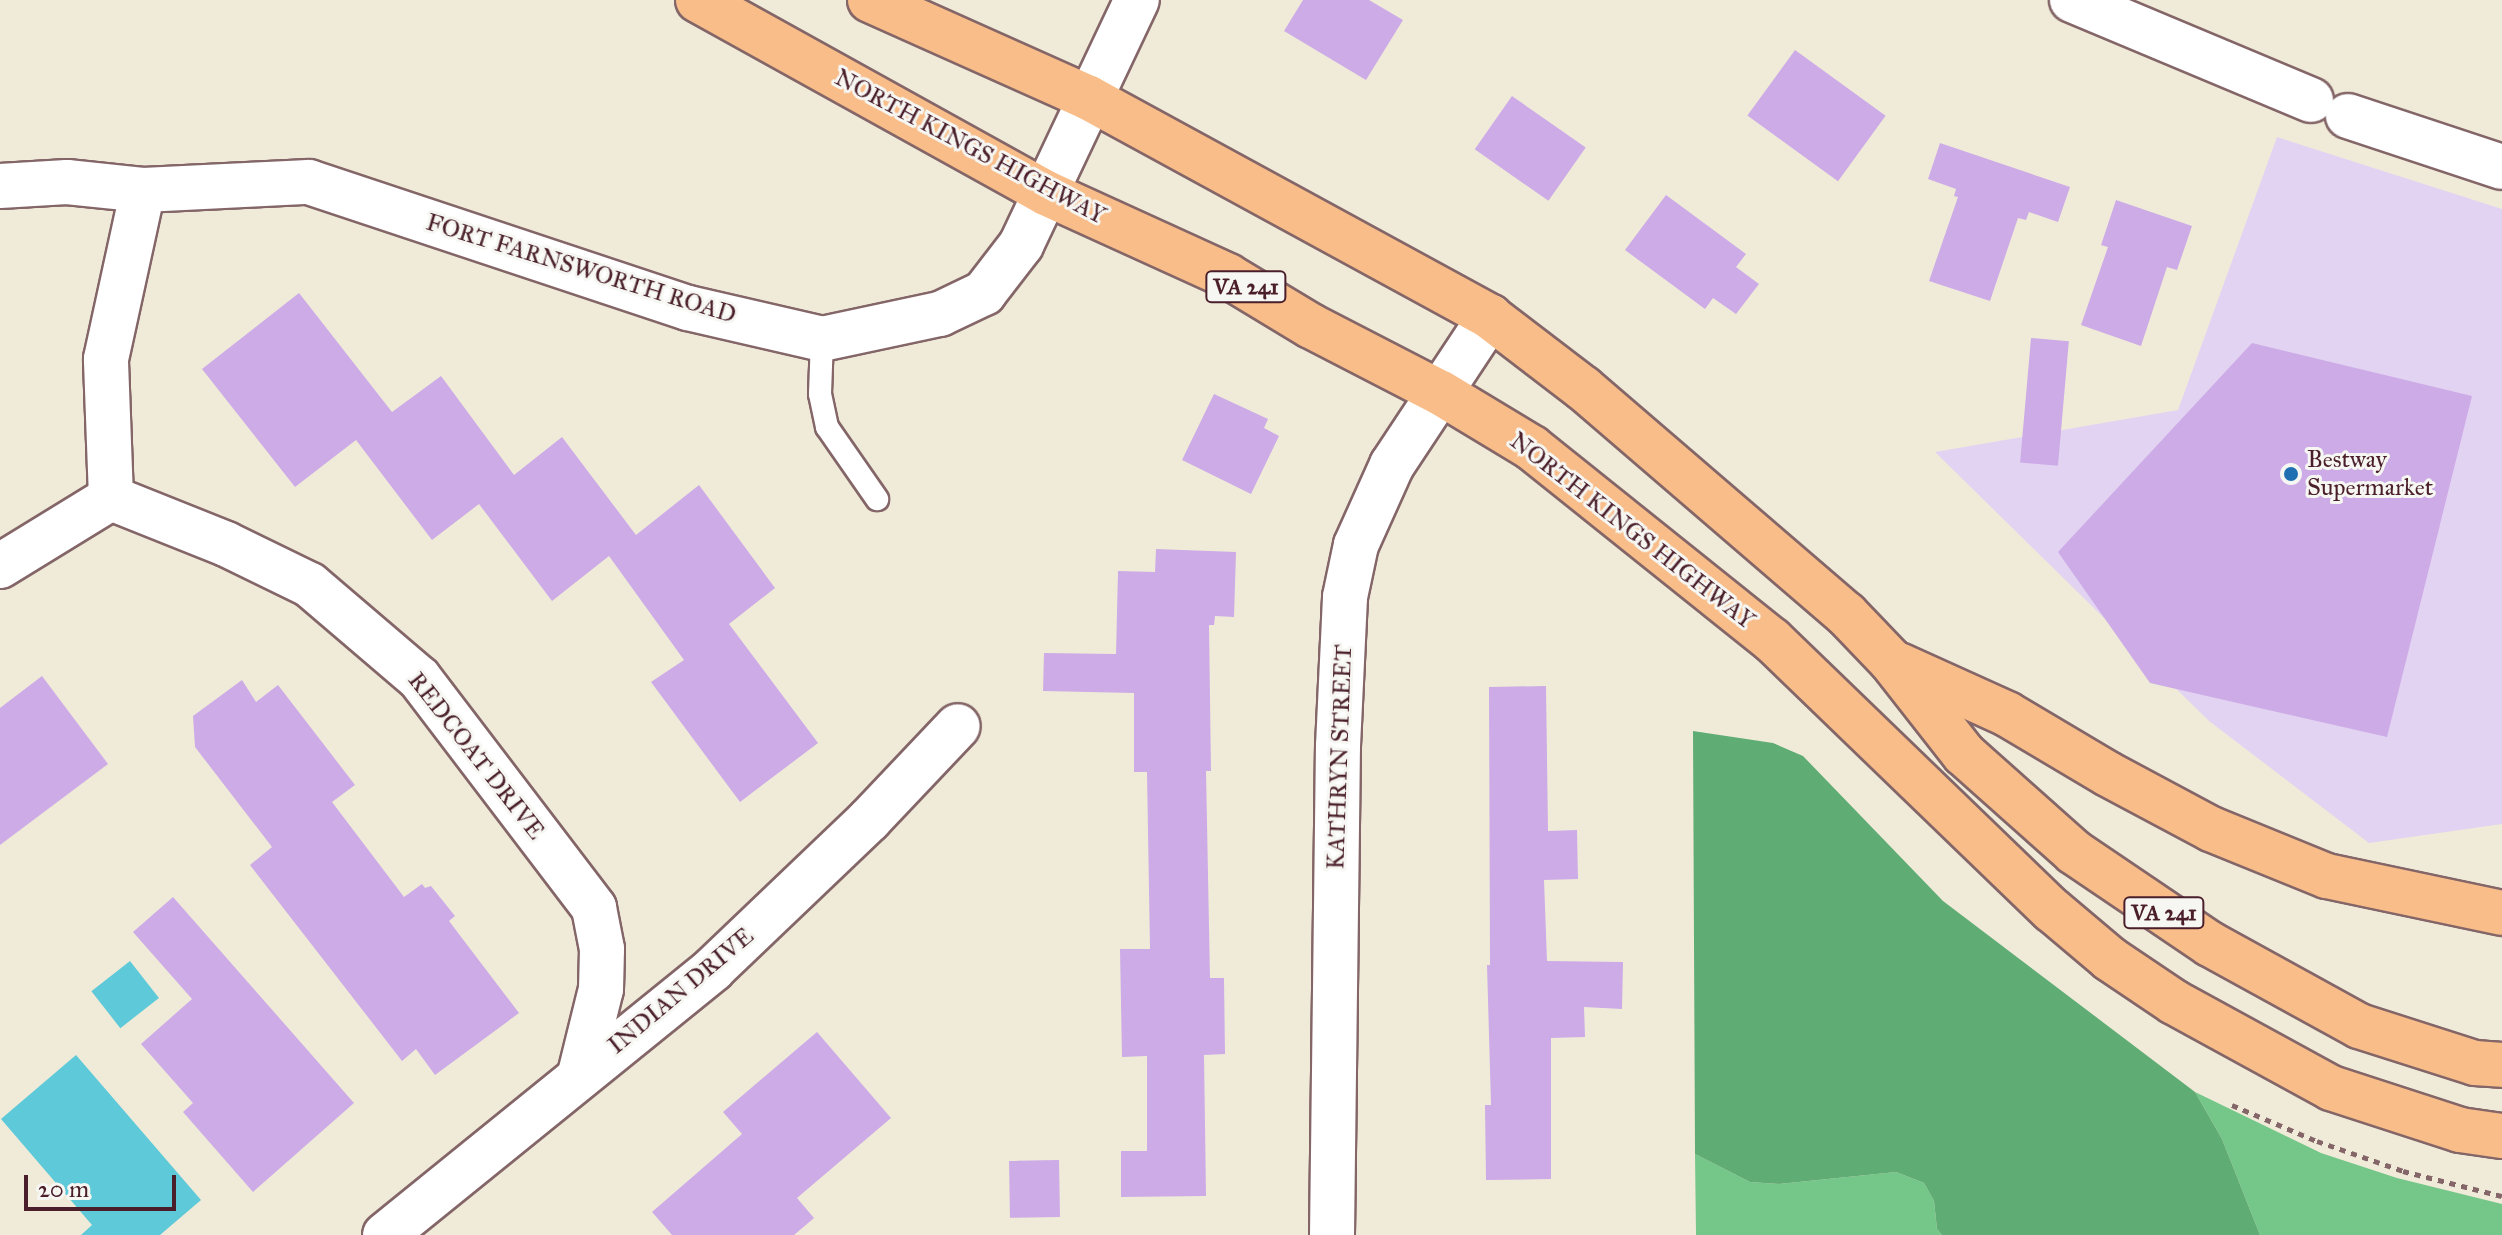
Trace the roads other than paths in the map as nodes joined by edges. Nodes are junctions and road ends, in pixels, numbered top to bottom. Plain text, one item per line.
1 (698, 0) edge
2 (870, 0) edge
3 (1137, 0) edge
4 (2072, 0) edge
5 (2165, 20) edge
6 (1089, 98) junction
7 (2502, 167) edge
8 (0, 186) edge
9 (143, 190) junction
10 (1046, 193) junction
11 (1490, 317) junction
12 (822, 339) junction
13 (1441, 393) junction
14 (111, 498) junction
15 (877, 499) dead end
16 (0, 566) edge
17 (1891, 661) junction
18 (958, 726) dead end
19 (2502, 913) edge
20 (2502, 1065) edge
21 (580, 1074) junction
22 (2502, 1136) edge
23 (385, 1235) edge
24 (1332, 1235) edge

1 - 10 main road, NORTH KINGS HIGHWAY / VA 241
2 - 6 main road, VA 241
3 - 6 street, FORT FARNSWORTH ROAD
4 - 5 street
5 - 7 street
6 - 10 street, FORT FARNSWORTH ROAD
6 - 11 main road, VA 241
8 - 9 street, FORT FARNSWORTH ROAD
9 - 12 street, FORT FARNSWORTH ROAD
9 - 14 street
10 - 12 street, FORT FARNSWORTH ROAD
10 - 13 main road, NORTH KINGS HIGHWAY / VA 241
11 - 13 street, KATHRYN STREET
11 - 17 main road, VA 241
12 - 15 lane
13 - 22 main road, NORTH KINGS HIGHWAY / VA 241
13 - 24 street, KATHRYN STREET
14 - 16 street
14 - 21 street, REDCOAT DRIVE
17 - 19 main road, VA 241
17 - 20 main road, VA 241
18 - 21 street, INDIAN DRIVE
21 - 23 street, INDIAN DRIVE

